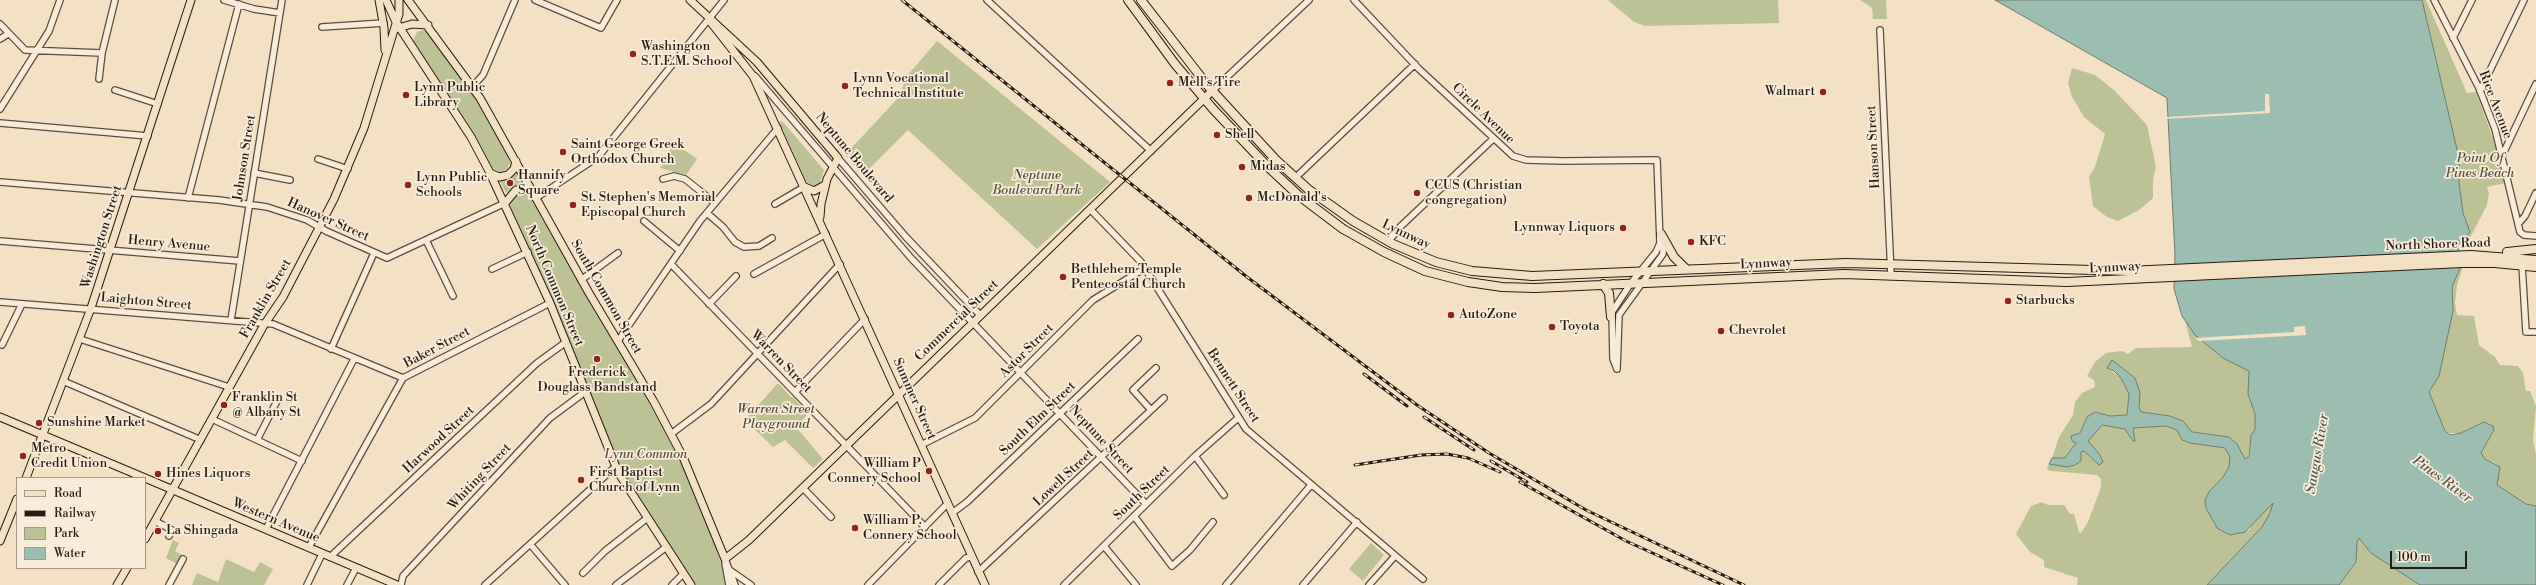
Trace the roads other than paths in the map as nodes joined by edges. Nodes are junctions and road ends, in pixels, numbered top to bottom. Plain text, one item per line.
1 (60, 0) edge
2 (115, 0) edge
3 (191, 0) edge
4 (224, 0) edge
5 (282, 0) edge
6 (379, 0) edge
7 (386, 0) edge
8 (400, 0) edge
9 (408, 0) edge
10 (515, 0) edge
11 (535, 0) edge
12 (617, 0) edge
13 (690, 0) edge
14 (724, 0) edge
15 (987, 0) edge
16 (1128, 0) edge
17 (1141, 0) edge
18 (1309, 0) edge
19 (1354, 0) edge
20 (2434, 0) edge
21 (2472, 0) edge
22 (2524, 0) edge
23 (239, 4) junction
24 (280, 12) junction
25 (709, 20) junction
26 (384, 23) junction
27 (0, 24) edge
28 (428, 25) junction
29 (396, 26) junction
30 (322, 27) dead end
31 (1880, 30) dead end
32 (385, 33) junction
33 (8, 34) junction
34 (2453, 38) junction
35 (0, 39) edge
36 (38, 51) junction
37 (102, 53) junction
38 (385, 60) junction
39 (1415, 64) junction
40 (750, 70) junction
41 (99, 79) dead end
42 (2536, 84) edge
43 (473, 86) junction
44 (115, 90) dead end
45 (1212, 91) junction
46 (2480, 91) junction
47 (1204, 99) junction
48 (158, 104) junction
49 (0, 109) edge
50 (0, 123) edge
51 (778, 128) junction
52 (148, 136) junction
53 (1493, 139) junction
54 (1150, 151) junction
55 (2502, 156) junction
56 (318, 158) dead end
57 (838, 158) junction
58 (516, 161) junction
59 (832, 167) junction
60 (348, 169) junction
61 (254, 173) junction
62 (490, 173) junction
63 (1295, 178) junction
64 (663, 179) dead end
65 (290, 180) dead end
66 (0, 182) edge
67 (825, 185) junction
68 (804, 186) junction
69 (532, 190) junction
70 (129, 193) junction
71 (2536, 193) edge
72 (188, 198) junction
73 (536, 198) junction
74 (504, 203) junction
75 (715, 203) junction
76 (249, 204) junction
77 (774, 204) dead end
78 (1090, 209) junction
79 (707, 213) junction
80 (644, 220) dead end
81 (821, 223) junction
82 (2518, 224) junction
83 (320, 228) junction
84 (826, 234) junction
85 (1661, 234) junction
86 (2536, 236) edge
87 (772, 238) dead end
88 (426, 240) junction
89 (0, 241) edge
90 (1388, 242) junction
91 (2536, 249) edge
92 (110, 251) junction
93 (680, 251) junction
94 (528, 252) junction
95 (374, 253) junction
96 (618, 254) dead end
97 (2477, 255) junction
98 (2462, 259) junction
99 (240, 261) junction
100 (1890, 263) junction
101 (672, 264) junction
102 (840, 264) junction
103 (2340, 265) joint
104 (2522, 265) junction
105 (2535, 265) edge
106 (1145, 268) junction
107 (492, 269) dead end
108 (1686, 269) junction
109 (1651, 270) junction
110 (1642, 271) junction
111 (2170, 273) junction
112 (754, 274) dead end
113 (1891, 275) junction
114 (736, 276) dead end
115 (581, 280) junction
116 (1643, 282) junction
117 (1631, 283) junction
118 (1603, 284) junction
119 (453, 296) dead end
120 (0, 302) edge
121 (550, 303) junction
122 (22, 304) junction
123 (709, 304) junction
124 (91, 308) junction
125 (980, 315) junction
126 (1611, 317) junction
127 (865, 319) junction
128 (231, 320) junction
129 (265, 323) junction
130 (972, 323) junction
131 (2536, 332) edge
132 (80, 339) junction
133 (1138, 339) dead end
134 (618, 341) junction
135 (566, 342) junction
136 (2, 345) dead end
137 (331, 349) junction
138 (758, 354) junction
139 (354, 358) junction
140 (1156, 368) dead end
141 (1021, 373) junction
142 (403, 378) junction
143 (64, 381) junction
144 (229, 387) junction
145 (585, 392) junction
146 (795, 392) junction
147 (898, 395) junction
148 (1164, 398) dead end
149 (276, 401) dead end
150 (1151, 410) junction
151 (1061, 412) junction
152 (0, 417) edge
153 (1238, 418) junction
154 (212, 419) junction
155 (671, 434) junction
156 (43, 435) junction
157 (201, 440) junction
158 (257, 440) junction
159 (846, 445) junction
160 (921, 445) junction
161 (1195, 456) junction
162 (1102, 458) junction
163 (302, 461) junction
164 (615, 467) junction
165 (26, 477) edge
166 (143, 477) edge
167 (146, 478) edge
168 (1311, 485) junction
169 (803, 488) junction
170 (173, 490) junction
171 (1224, 495) dead end
172 (16, 501) edge
173 (947, 504) junction
174 (1146, 504) junction
175 (952, 513) junction
176 (1134, 516) junction
177 (831, 517) dead end
178 (646, 519) junction
179 (155, 521) junction
180 (1213, 522) dead end
181 (1357, 522) junction
182 (925, 527) junction
183 (266, 529) junction
184 (169, 536) dead end
185 (146, 537) edge
186 (0, 541) edge
187 (530, 544) junction
188 (1104, 546) junction
189 (309, 548) junction
190 (665, 548) junction
191 (322, 554) junction
192 (971, 556) junction
193 (1395, 556) junction
194 (330, 557) junction
195 (183, 559) dead end
196 (725, 559) junction
197 (356, 568) junction
198 (127, 569) edge
199 (730, 571) junction
200 (978, 572) junction
201 (583, 573) dead end
202 (683, 574) junction
203 (1423, 579) dead end
204 (116, 585) edge
205 (169, 585) edge
206 (307, 585) edge
207 (347, 585) edge
208 (397, 585) edge
209 (401, 585) edge
210 (485, 585) edge
211 (565, 585) edge
212 (616, 585) edge
213 (672, 585) edge
214 (691, 585) edge
215 (729, 585) edge
216 (735, 585) edge
217 (752, 585) edge
218 (868, 585) edge
219 (939, 585) edge
220 (985, 585) edge
221 (1064, 585) edge
222 (1136, 585) edge
223 (1226, 585) edge
224 (1303, 585) edge
225 (1370, 585) edge

1 - 36 street
2 - 37 street
3 - 48 main road, Washington Street
4 - 23 street
5 - 24 street, Johnson Street
6 - 26 main road, Franklin Street
7 - 29 main road, North Common Street
8 - 29 main road, Franklin Street
9 - 28 main road, South Common Street
10 - 43 street
11 - 12 street
13 - 25 main road, Neptune Boulevard
14 - 25 street
15 - 54 street
16 - 47 highway, Lynnway
17 - 45 highway, Lynnway
18 - 45 street
19 - 39 street, Circle Avenue
20 - 34 street, Rice Avenue
21 - 34 street
22 - 46 street
23 - 24 street
23 - 72 street
24 - 61 street, Johnson Street
25 - 40 main road, Neptune Boulevard
25 - 57 main road, Neptune Boulevard
25 - 73 street
26 - 30 street
26 - 32 main road, Franklin Street
27 - 33 street
28 - 29 main road
28 - 43 main road, South Common Street
29 - 32 main road
29 - 38 main road, Franklin Street
29 - 62 main road, North Common Street
31 - 100 street, Hanson Street
32 - 38 main road, Franklin Street
33 - 35 street
33 - 36 street
34 - 46 street, Rice Avenue
36 - 37 street
36 - 49 street
37 - 41 street
38 - 60 main road, Franklin Street
39 - 53 street, Circle Avenue
39 - 63 street
40 - 51 main road, Summer Street
40 - 59 street, Neptune Boulevard
42 - 55 street
43 - 58 main road, South Common Street
44 - 48 street
45 - 47 main road
45 - 63 highway, Lynnway
46 - 55 street, Rice Avenue
47 - 54 main road, Commercial Street
47 - 118 highway, Lynnway
48 - 52 main road, Washington Street
50 - 52 street
51 - 68 main road, Summer Street
51 - 75 street
52 - 70 main road, Washington Street
53 - 85 street, Circle Avenue
53 - 90 street
54 - 78 main road, Commercial Street
55 - 82 street, Rice Avenue
56 - 60 street
57 - 59 main road, Summer Street
57 - 125 street, Neptune Boulevard
58 - 62 main road
58 - 69 main road, South Common Street
59 - 67 main road, Summer Street
59 - 130 street, Neptune Boulevard
60 - 83 main road, Franklin Street
61 - 65 street
61 - 76 street, Johnson Street
62 - 74 main road, North Common Street
63 - 90 highway, Lynnway
64 - 75 street
66 - 70 street, Hanover Street
67 - 68 main road
67 - 81 main road, Summer Street
68 - 77 street
68 - 81 main road, Summer Street
69 - 73 main road, South Common Street
69 - 74 main road
70 - 72 street, Hanover Street
70 - 92 main road, Washington Street
71 - 82 street
72 - 76 street, Hanover Street
73 - 115 main road, South Common Street
74 - 88 street, Hanover Street
74 - 94 main road, North Common Street
75 - 79 street
76 - 83 street, Hanover Street
76 - 99 street, Johnson Street
78 - 106 street, Bennett Street
78 - 125 main road, Commercial Street
79 - 87 street
79 - 93 street
80 - 93 street
81 - 84 main road, Summer Street
82 - 86 street
83 - 95 street, Hanover Street
83 - 129 main road, Franklin Street
84 - 102 main road, Summer Street
84 - 112 street
85 - 108 highway
85 - 109 street
85 - 110 street
88 - 95 street, Hanover Street
88 - 119 street
89 - 92 street, Henry Avenue
90 - 110 highway, Lynnway
91 - 97 highway
92 - 99 street, Henry Avenue
92 - 124 main road, Washington Street
93 - 101 street
94 - 107 street
94 - 121 main road, North Common Street
95 - 137 street
96 - 115 street
97 - 98 highway, North Shore Road
97 - 105 highway, North Shore Road
98 - 103 highway, North Shore Road
98 - 104 highway, North Shore Road
99 - 128 street, Johnson Street
100 - 108 highway, Lynnway
100 - 111 highway, Lynnway
100 - 113 street
101 - 123 street, Warren Street
101 - 134 street
102 - 127 main road, Summer Street
102 - 138 street
103 - 111 highway, Lynnway
104 - 105 highway, North Shore Road
104 - 131 street
106 - 141 street, Astor Street
106 - 153 street, Bennett Street
108 - 109 highway, Lynnway
109 - 110 highway, Lynnway
109 - 116 street
110 - 117 street
111 - 113 highway, Lynnway
113 - 116 highway, Lynnway
114 - 123 street
115 - 134 main road, South Common Street
116 - 117 highway, Lynnway
116 - 126 street
117 - 118 highway, Lynnway
117 - 126 street
118 - 126 highway
120 - 122 street, Laighton Street
121 - 135 main road, North Common Street
121 - 142 street, Baker Street
122 - 124 street, Laighton Street
122 - 136 street
123 - 138 street, Warren Street
124 - 128 street, Laighton Street
124 - 132 main road, Washington Street
125 - 130 main road, Commercial Street
127 - 146 street
127 - 147 main road, Summer Street
128 - 129 street, Laighton Street
129 - 137 street, Baker Street
129 - 144 main road, Franklin Street
130 - 141 street, Neptune Street
130 - 147 main road, Commercial Street
132 - 143 main road, Washington Street
132 - 144 street
133 - 151 street, South Elm Street
134 - 155 main road, South Common Street
135 - 145 main road, North Common Street
135 - 194 street, Harwood Street
137 - 139 street, Baker Street
138 - 146 street, Warren Street
138 - 155 street
139 - 142 street, Baker Street
139 - 163 street
140 - 150 street
141 - 151 street, Neptune Street
141 - 160 street, Astor Street
142 - 189 street
143 - 156 main road, Washington Street
143 - 157 street
144 - 154 main road, Franklin Street
145 - 164 main road, North Common Street
145 - 209 street, Whiting Street
146 - 159 street, Warren Street
147 - 159 main road, Commercial Street
147 - 160 main road, Summer Street
148 - 150 street, Lowell Street
149 - 158 street
150 - 162 street, Lowell Street
151 - 162 street, Neptune Street
151 - 175 street, South Elm Street
152 - 156 main road, Western Avenue
153 - 161 street, South Street
153 - 168 street, Bennett Street
154 - 157 main road, Franklin Street
154 - 158 street
155 - 196 main road, South Common Street
156 - 165 main road, Washington Street
156 - 166 main road, Western Avenue
157 - 170 main road, Franklin Street
158 - 163 street
159 - 169 main road, Commercial Street
159 - 182 street, Warren Street
160 - 173 main road, Summer Street
161 - 171 street
161 - 174 street, South Street
162 - 174 street, Neptune Street
162 - 200 street, Lowell Street
163 - 183 street
164 - 178 main road, North Common Street
164 - 187 street
167 - 170 main road, Western Avenue
168 - 181 street, Bennett Street
168 - 223 street
169 - 177 street
169 - 196 main road, Commercial Street
170 - 179 main road, Franklin Street
170 - 183 main road, Western Avenue
172 - 186 main road
173 - 175 main road, Summer Street
173 - 182 street
174 - 176 street, South Street
175 - 192 main road, Summer Street
176 - 180 street
176 - 188 street, South Street
178 - 190 main road, North Common Street
178 - 201 street
179 - 184 street
179 - 185 main road, Franklin Street
181 - 193 street, Bennett Street
181 - 224 street
182 - 218 street
183 - 189 main road, Western Avenue
187 - 210 street
187 - 211 street
188 - 221 street, South Street
188 - 222 street
189 - 191 main road, Western Avenue
190 - 202 main road, North Common Street
190 - 212 street
191 - 194 main road, Western Avenue
191 - 206 street
192 - 200 main road, Summer Street
192 - 219 street
193 - 203 street, Bennett Street
193 - 225 street
194 - 197 main road, Western Avenue
195 - 205 street
196 - 199 street, South Common Street
196 - 215 street
197 - 207 street
197 - 208 main road, Western Avenue
198 - 204 main road
199 - 216 street, South Common Street
199 - 217 street
200 - 220 main road, Summer Street
202 - 213 street
202 - 214 main road, North Common Street

